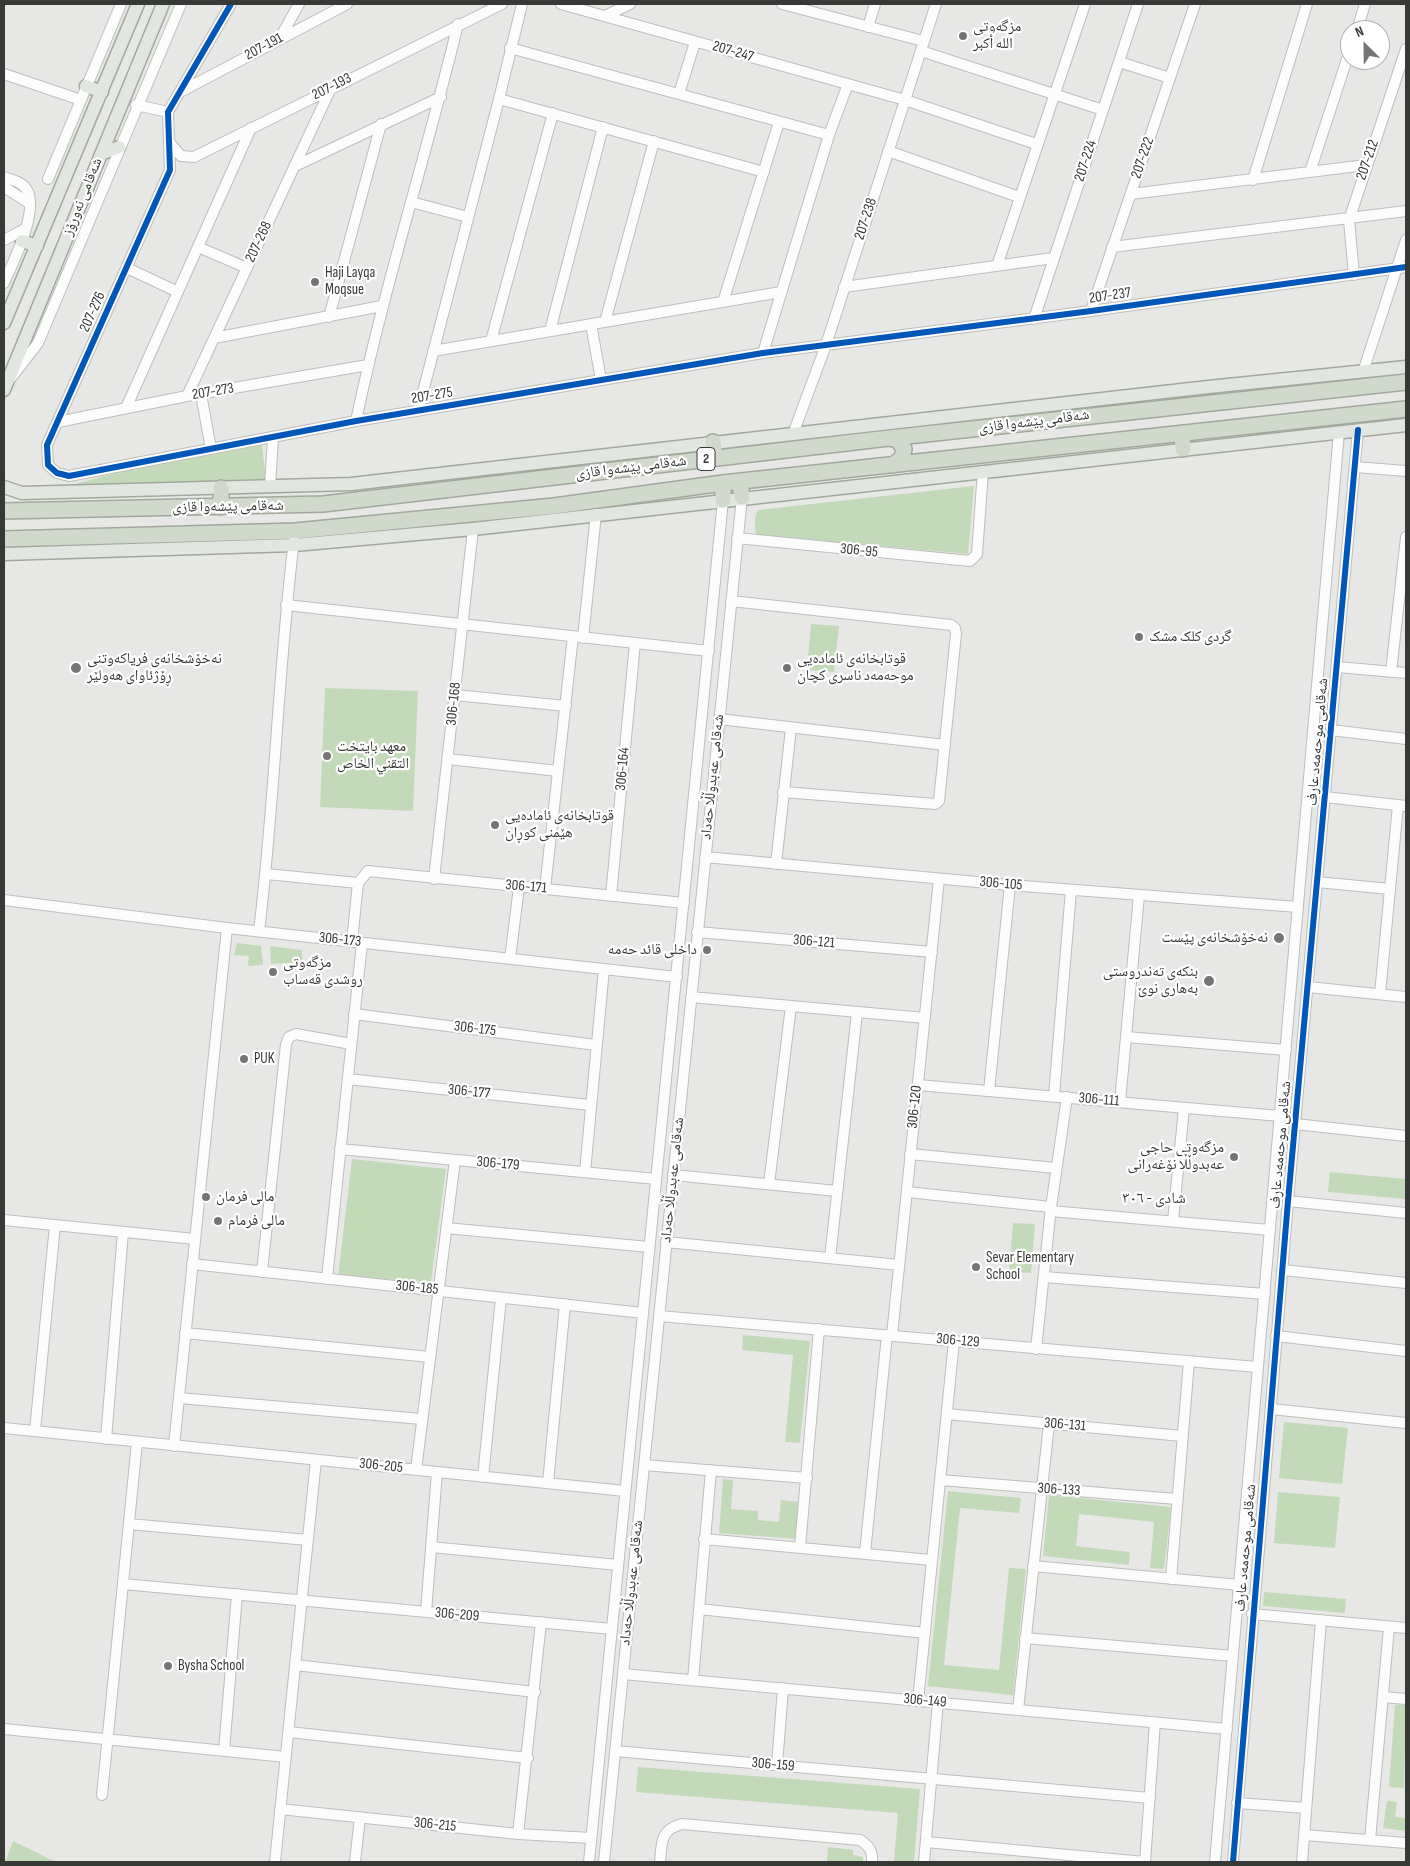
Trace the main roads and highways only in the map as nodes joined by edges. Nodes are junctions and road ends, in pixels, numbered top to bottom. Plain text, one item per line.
1 (138, 4) edge
2 (163, 4) edge
3 (86, 86) road end
4 (102, 92) junction
5 (119, 147) road end
6 (101, 154) junction
7 (23, 235) road end
8 (37, 246) junction
9 (4, 323) edge
10 (1406, 367) edge
11 (1406, 382) edge
12 (5, 387) edge
13 (1208, 394) junction
14 (1103, 406) junction
15 (1406, 408) edge
16 (1406, 425) edge
17 (939, 432) junction
18 (1182, 433) junction
19 (889, 438) junction
20 (713, 442) junction
21 (1183, 449) junction
22 (715, 458) junction
23 (942, 459) junction
24 (893, 465) junction
25 (740, 481) junction
26 (723, 483) junction
27 (4, 487) edge
28 (221, 488) junction
29 (742, 497) junction
30 (723, 500) junction
31 (221, 507) junction
32 (4, 511) edge
33 (474, 522) junction
34 (9, 538) edge
35 (294, 538) junction
36 (9, 554) edge

1 - 4 main road, شەقامی نەورۆز
2 - 6 main road, شەقامی نەورۆز
3 - 4 main road
4 - 8 main road, شەقامی نەورۆز
5 - 6 main road
6 - 12 main road, شەقامی نەورۆز
7 - 8 main road
8 - 9 main road, شەقامی نەورۆز
10 - 13 main road
11 - 13 highway, شەقامی پێشەوا قازی / 2
13 - 14 highway, شەقامی پێشەوا قازی / 2
14 - 17 highway, شەقامی پێشەوا قازی / 2
14 - 20 main road
15 - 18 highway, شەقامی پێشەوا قازی / 2
16 - 21 main road
17 - 19 highway, شەقامی پێشەوا قازی / 2
17 - 23 highway
18 - 21 highway
18 - 23 highway, شەقامی پێشەوا قازی / 2
19 - 22 highway, شەقامی پێشەوا قازی / 2
19 - 24 highway
20 - 22 highway
20 - 28 main road
21 - 29 main road
22 - 31 highway, شەقامی پێشەوا قازی / 2
23 - 24 highway, شەقامی پێشەوا قازی / 2
24 - 25 highway, شەقامی پێشەوا قازی / 2
25 - 26 highway, شەقامی پێشەوا قازی / 2
25 - 29 highway
26 - 30 highway
26 - 33 highway, شەقامی پێشەوا قازی / 2
27 - 28 main road
28 - 31 highway
29 - 30 main road
30 - 33 main road
31 - 32 highway, شەقامی پێشەوا قازی / 2
33 - 35 highway, شەقامی پێشەوا قازی / 2
34 - 35 highway, شەقامی پێشەوا قازی / 2
34 - 36 highway
35 - 36 main road

